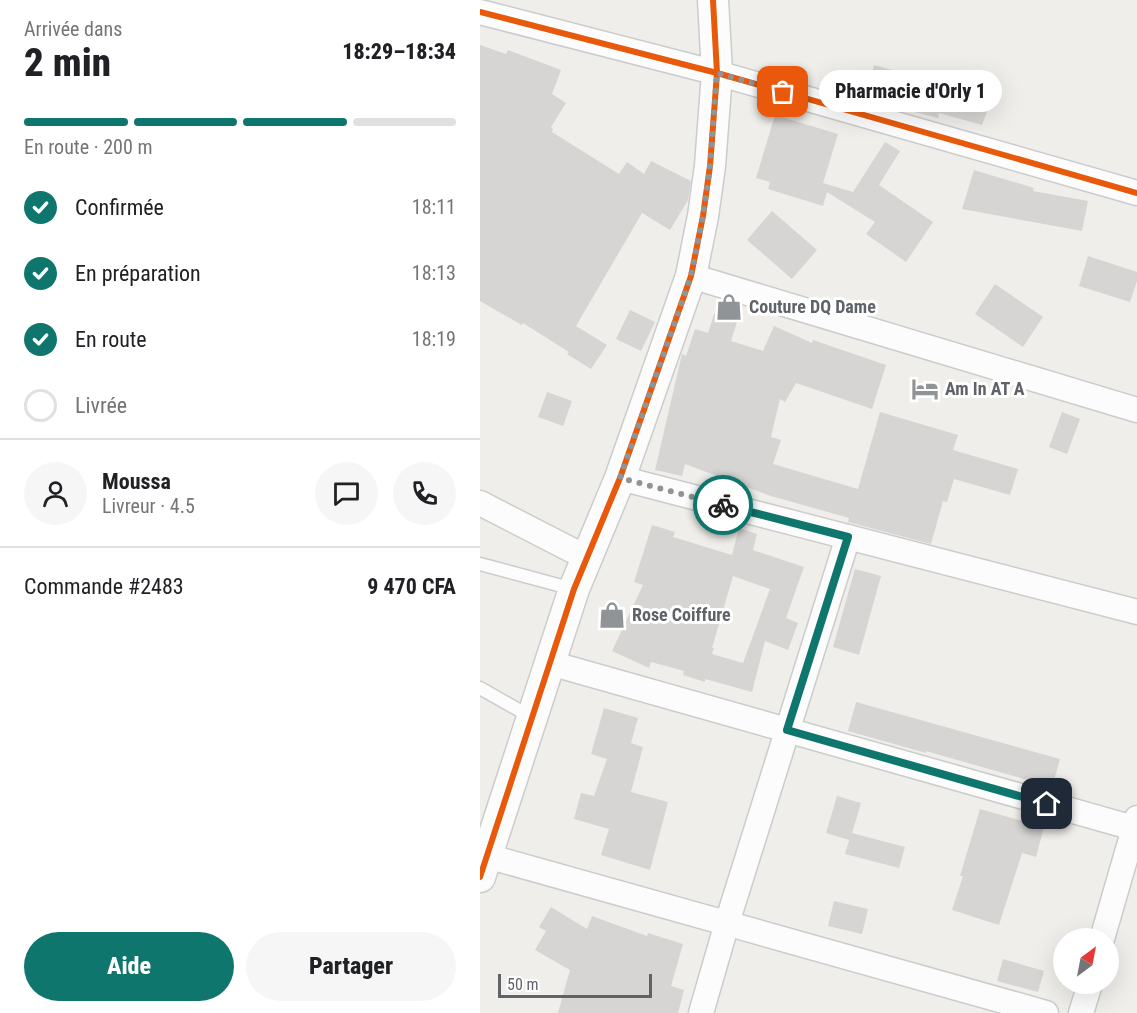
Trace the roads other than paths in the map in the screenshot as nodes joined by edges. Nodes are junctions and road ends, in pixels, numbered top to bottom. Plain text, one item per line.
1 (713, 0) edge
2 (480, 12) edge
3 (717, 73) junction
4 (1137, 193) edge
5 (691, 276) junction
6 (1137, 410) edge
7 (620, 478) junction
8 (480, 502) edge
9 (848, 537) junction
10 (587, 558) junction
11 (480, 564) edge
12 (574, 589) junction
13 (1137, 612) edge
14 (550, 663) junction
15 (480, 688) edge
16 (532, 717) junction
17 (787, 730) junction
18 (1136, 825) edge
19 (483, 866) edge
20 (726, 923) junction
21 (1105, 928) edge
22 (1087, 994) edge
23 (701, 1013) edge
24 (1046, 1013) edge
25 (1081, 1013) edge

1 - 3 street
2 - 3 street
3 - 4 street
3 - 5 street
5 - 6 street
5 - 7 street
7 - 9 street
7 - 10 street
8 - 10 street
9 - 13 street
9 - 17 street
10 - 12 street
11 - 12 lane
12 - 14 street
14 - 16 street
14 - 17 street
15 - 16 lane
16 - 19 street
17 - 18 street
17 - 20 street
18 - 21 street
19 - 20 street
20 - 23 street
20 - 24 street
22 - 25 street

